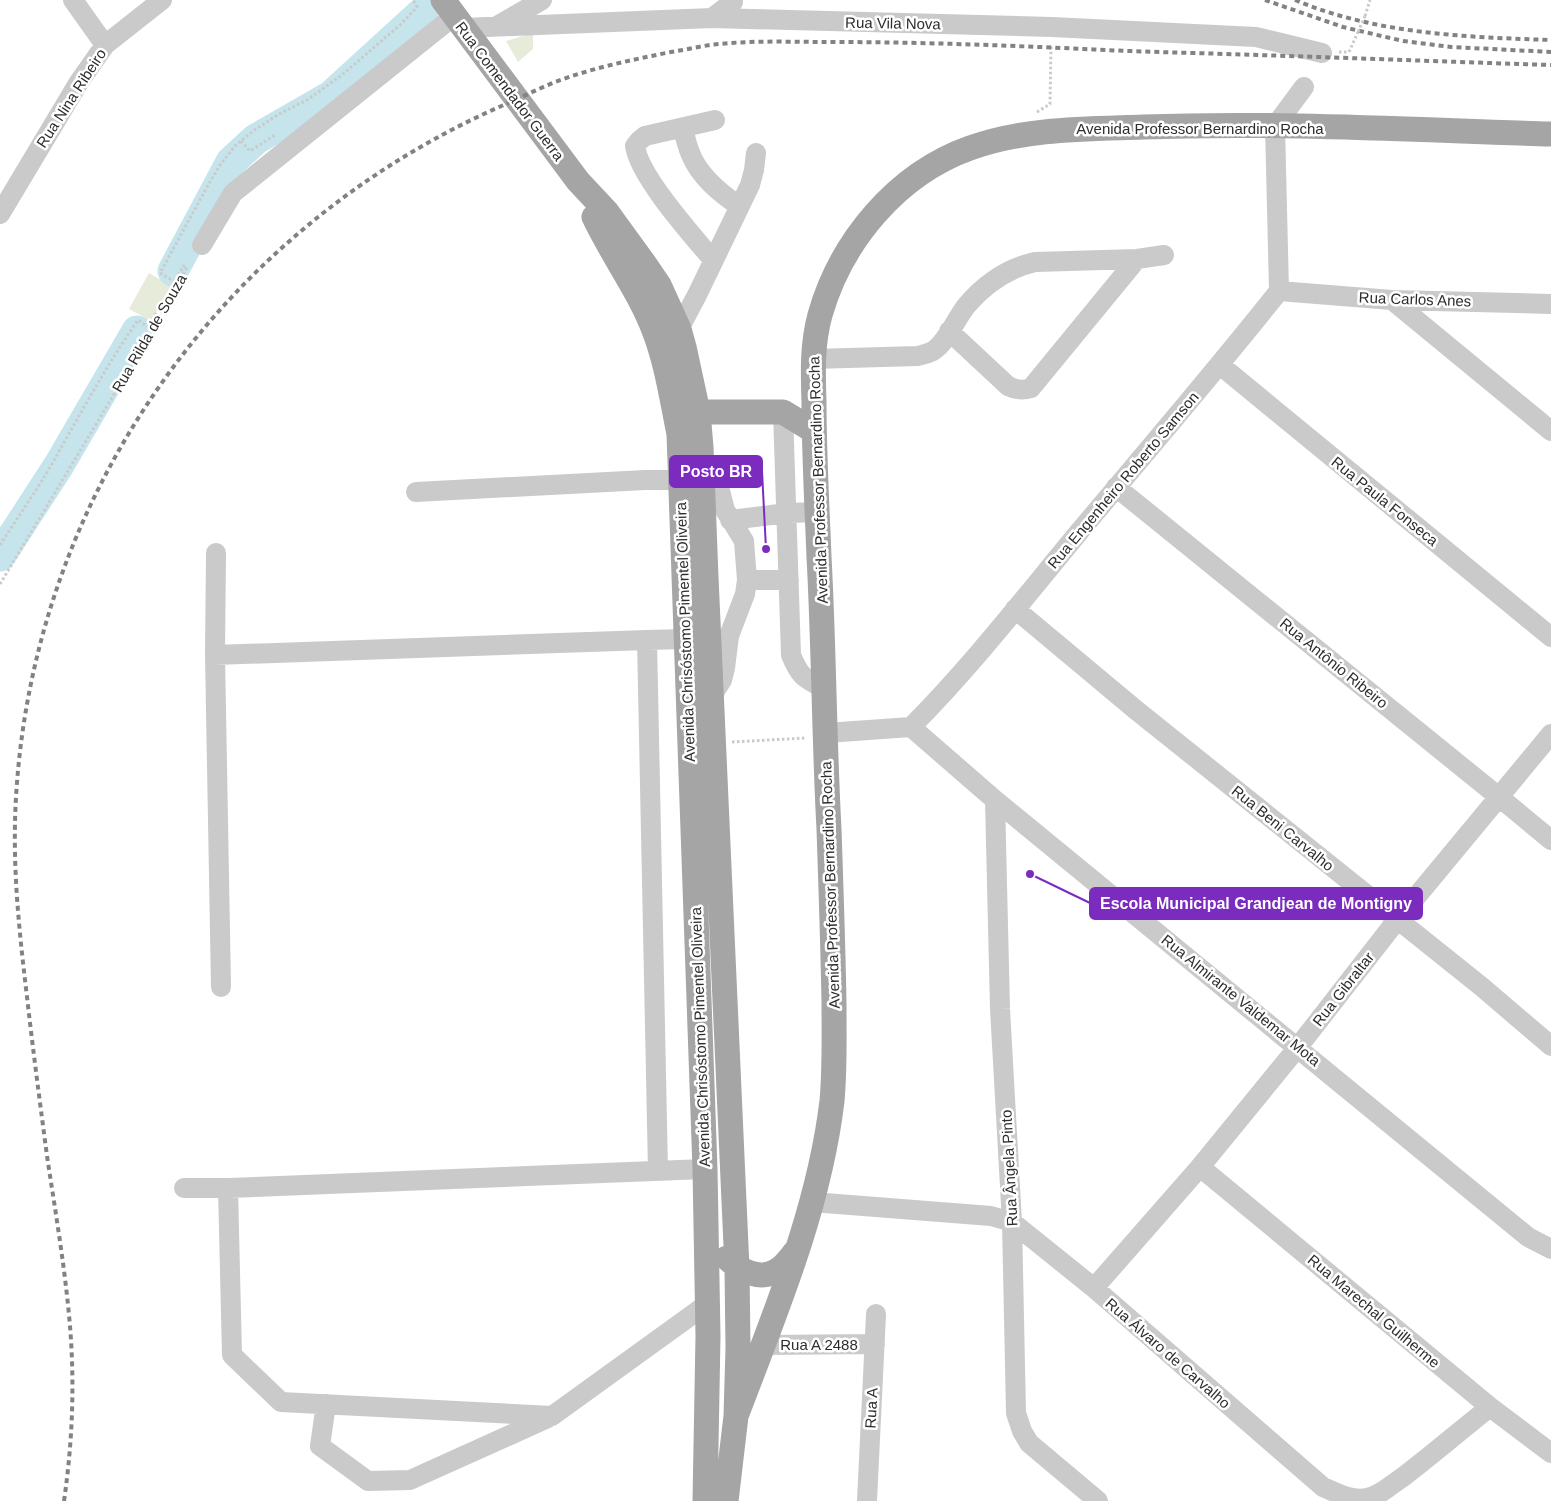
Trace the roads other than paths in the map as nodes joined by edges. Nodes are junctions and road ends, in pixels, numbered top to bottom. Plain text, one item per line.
1 (74, 0) edge
2 (162, 0) edge
3 (542, 0) edge
4 (733, 0) edge
5 (453, 13) edge
6 (712, 18) junction
7 (495, 27) junction
8 (105, 45) junction
9 (1322, 53) road end
10 (1304, 87) dead end
11 (715, 120) dead end
12 (1275, 126) junction
13 (683, 128) junction
14 (1551, 134) edge
15 (756, 153) dead end
16 (578, 181) junction
17 (739, 206) junction
18 (0, 214) edge
19 (202, 245) dead end
20 (1164, 255) dead end
21 (1137, 259) junction
22 (713, 260) junction
23 (1279, 291) junction
24 (1392, 300) junction
25 (1551, 304) edge
26 (679, 329) junction
27 (949, 331) junction
28 (813, 359) junction
29 (1220, 366) junction
30 (814, 384) junction
31 (698, 412) junction
32 (783, 412) junction
33 (814, 431) junction
34 (1551, 431) edge
35 (679, 434) junction
36 (702, 462) junction
37 (680, 480) junction
38 (1116, 487) junction
39 (416, 492) dead end
40 (817, 512) junction
41 (787, 513) junction
42 (730, 520) junction
43 (216, 553) dead end
44 (747, 580) junction
45 (789, 580) junction
46 (822, 607) junction
47 (790, 608) junction
48 (1015, 609) junction
49 (1551, 637) edge
50 (686, 639) junction
51 (647, 640) junction
52 (215, 654) junction
53 (825, 689) junction
54 (711, 697) junction
55 (911, 727) junction
56 (1551, 734) edge
57 (826, 735) junction
58 (1499, 797) junction
59 (996, 800) junction
60 (1551, 840) edge
61 (1397, 920) junction
62 (221, 987) dead end
63 (1551, 1046) edge
64 (1298, 1047) junction
65 (1200, 1167) junction
66 (658, 1171) junction
67 (705, 1179) junction
68 (184, 1188) dead end
69 (228, 1188) junction
70 (812, 1202) junction
71 (1012, 1222) junction
72 (799, 1248) junction
73 (1551, 1249) edge
74 (737, 1268) junction
75 (1094, 1288) junction
76 (707, 1304) junction
77 (876, 1314) dead end
78 (875, 1344) junction
79 (763, 1345) junction
80 (326, 1404) junction
81 (1490, 1407) junction
82 (552, 1416) junction
83 (736, 1416) junction
84 (1551, 1453) edge
85 (705, 1501) edge
86 (726, 1501) edge
87 (867, 1501) edge
88 (1098, 1501) edge

1 - 8 street
2 - 8 street, Rua Nina Ribeiro
3 - 7 street
4 - 6 street
5 - 7 street, Rua Vila Nova
5 - 16 main road, Rua Comendador Guerra
5 - 19 street
6 - 7 street, Rua Vila Nova
6 - 9 street, Rua Vila Nova
8 - 18 street, Rua Nina Ribeiro
10 - 12 street
11 - 13 street
12 - 14 main road, Avenida Professor Bernardino Rocha
12 - 23 street
12 - 28 main road, Avenida Professor Bernardino Rocha
13 - 17 street
13 - 22 street
15 - 17 street
16 - 26 main road, Avenida Chrisóstomo Pimentel Oliveira
16 - 35 main road, Avenida Chrisóstomo Pimentel Oliveira
17 - 22 street
20 - 21 street
21 - 27 street
21 - 27 street
22 - 26 street
23 - 24 street, Rua Carlos Anes
23 - 29 street, Rua Engenheiro Roberto Samson
24 - 25 street, Rua Carlos Anes
24 - 34 street
26 - 31 main road, Avenida Chrisóstomo Pimentel Oliveira
27 - 28 street
28 - 30 main road, Avenida Professor Bernardino Rocha
29 - 38 street, Rua Engenheiro Roberto Samson
29 - 49 street, Rua Paula Fonseca
30 - 32 main road
30 - 33 main road, Avenida Professor Bernardino Rocha
31 - 32 main road
31 - 35 main road
31 - 36 main road, Avenida Chrisóstomo Pimentel Oliveira
32 - 33 main road
32 - 41 street
33 - 40 main road, Avenida Professor Bernardino Rocha
35 - 37 main road, Avenida Chrisóstomo Pimentel Oliveira
36 - 42 street
36 - 54 main road, Avenida Chrisóstomo Pimentel Oliveira
37 - 39 street
37 - 50 main road, Avenida Chrisóstomo Pimentel Oliveira
38 - 48 street, Rua Engenheiro Roberto Samson
38 - 58 street, Rua Antônio Ribeiro
40 - 41 street
40 - 46 main road, Avenida Professor Bernardino Rocha
41 - 42 street
41 - 45 street
42 - 44 street
43 - 52 street
44 - 45 street
44 - 54 street
45 - 47 street
46 - 47 street
46 - 53 main road, Avenida Professor Bernardino Rocha
47 - 53 street
48 - 55 street, Rua Engenheiro Roberto Samson
48 - 61 street, Rua Beni Carvalho
50 - 51 street
50 - 67 main road, Avenida Chrisóstomo Pimentel Oliveira
51 - 52 street
51 - 66 street
52 - 62 street
53 - 57 main road, Avenida Professor Bernardino Rocha
54 - 74 main road, Avenida Chrisóstomo Pimentel Oliveira
55 - 57 street
55 - 59 street, Rua Almirante Valdemar Mota
56 - 58 street, Rua Gibraltar
57 - 70 main road, Avenida Professor Bernardino Rocha
58 - 60 street, Rua Antônio Ribeiro
58 - 61 street, Rua Gibraltar
59 - 64 street, Rua Almirante Valdemar Mota
59 - 71 street, Rua Ângela Pinto
61 - 63 street, Rua Beni Carvalho
61 - 64 street, Rua Gibraltar
64 - 65 street, Rua Gibraltar
64 - 73 street, Rua Almirante Valdemar Mota
65 - 75 street, Rua Gibraltar
65 - 81 street, Rua Marechal Guilherme
66 - 67 street
66 - 69 street
67 - 74 main road
67 - 76 main road, Avenida Chrisóstomo Pimentel Oliveira
68 - 69 street
69 - 80 street
70 - 71 street, Rua Álvaro de Carvalho
70 - 72 main road, Avenida Professor Bernardino Rocha
71 - 75 street, Rua Álvaro de Carvalho
71 - 88 street, Rua Ângela Pinto
72 - 74 main road
72 - 79 main road, Avenida Professor Bernardino Rocha
74 - 83 main road, Avenida Chrisóstomo Pimentel Oliveira
75 - 81 street, Rua Álvaro de Carvalho
76 - 82 street
76 - 85 main road, Avenida Chrisóstomo Pimentel Oliveira
77 - 78 street, Rua A
78 - 79 street, Rua A 2488
78 - 87 street, Rua A
79 - 83 main road, Avenida Professor Bernardino Rocha
80 - 82 street
80 - 82 street
81 - 84 street, Rua Marechal Guilherme
83 - 86 main road, Avenida Chrisóstomo Pimentel Oliveira

